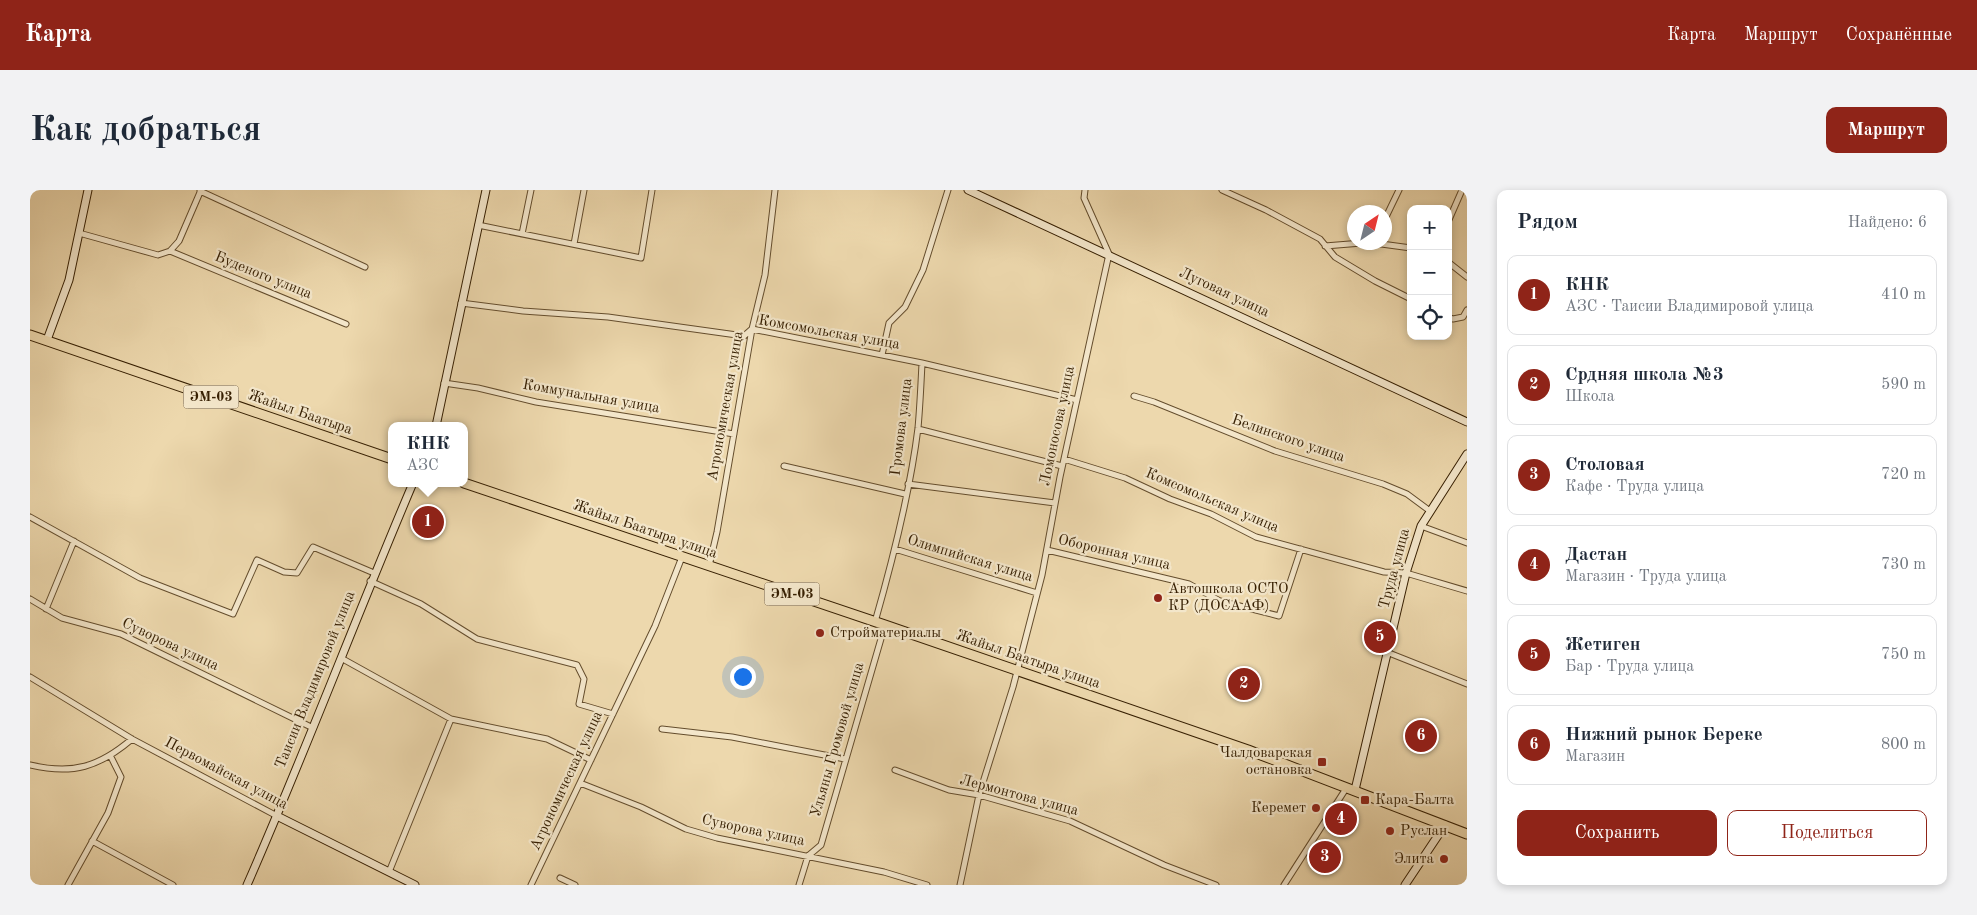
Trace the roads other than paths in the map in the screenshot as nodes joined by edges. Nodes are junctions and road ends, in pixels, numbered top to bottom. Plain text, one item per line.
1 (88, 190) edge
2 (200, 190) edge
3 (486, 190) edge
4 (531, 190) edge
5 (584, 190) edge
6 (652, 190) edge
7 (775, 190) edge
8 (948, 190) edge
9 (968, 190) edge
10 (1084, 190) edge
11 (1222, 190) edge
12 (1399, 190) edge
13 (1462, 190) edge
14 (1392, 205) edge
15 (1452, 213) edge
16 (478, 225) junction
17 (79, 233) junction
18 (522, 234) junction
19 (574, 244) junction
20 (1347, 245) edge
21 (1392, 245) edge
22 (1325, 246) junction
23 (1407, 247) edge
24 (170, 251) junction
25 (1109, 254) junction
26 (1452, 265) edge
27 (365, 267) dead end
28 (1467, 277) edge
29 (1407, 296) edge
30 (460, 303) junction
31 (1467, 310) edge
32 (1452, 319) edge
33 (346, 324) dead end
34 (752, 329) junction
35 (30, 335) edge
36 (47, 340) junction
37 (882, 355) junction
38 (922, 363) junction
39 (444, 383) junction
40 (1134, 396) dead end
41 (1077, 400) junction
42 (437, 422) edge
43 (1467, 422) edge
44 (918, 429) junction
45 (734, 434) junction
46 (1467, 454) edge
47 (388, 458) edge
48 (1064, 459) junction
49 (784, 466) dead end
50 (1062, 466) junction
51 (468, 484) edge
52 (908, 484) junction
53 (411, 487) edge
54 (905, 494) junction
55 (1056, 503) junction
56 (1430, 511) junction
57 (30, 517) edge
58 (1421, 526) junction
59 (74, 541) junction
60 (1467, 544) edge
61 (1301, 549) junction
62 (895, 550) junction
63 (1047, 550) junction
64 (682, 558) junction
65 (708, 567) junction
66 (374, 573) junction
67 (1406, 573) junction
68 (370, 582) junction
69 (1467, 592) edge
70 (1037, 593) junction
71 (30, 599) edge
72 (46, 609) junction
73 (875, 622) junction
74 (886, 625) junction
75 (1389, 653) junction
76 (341, 658) junction
77 (1017, 672) junction
78 (30, 677) edge
79 (1467, 684) edge
80 (612, 714) junction
81 (451, 719) junction
82 (311, 727) junction
83 (662, 729) dead end
84 (132, 739) junction
85 (111, 757) junction
86 (845, 758) junction
87 (591, 760) junction
88 (30, 764) edge
89 (895, 770) dead end
90 (580, 783) junction
91 (1351, 788) junction
92 (979, 795) junction
93 (277, 816) junction
94 (1444, 825) junction
95 (1467, 834) edge
96 (92, 841) junction
97 (808, 856) junction
98 (389, 872) junction
99 (560, 878) dead end
100 (68, 885) edge
101 (173, 885) edge
102 (247, 885) edge
103 (415, 885) edge
104 (531, 885) edge
105 (575, 885) edge
106 (799, 885) edge
107 (927, 885) edge
108 (960, 885) edge
109 (1216, 885) edge
110 (1284, 885) edge
111 (1405, 885) edge

1 - 17 street
2 - 24 street
2 - 27 street
3 - 16 street
4 - 18 street
5 - 19 street
6 - 19 street
7 - 34 street, Агрономическая улица
8 - 37 street
9 - 25 street, Луговая улица
10 - 25 street
11 - 22 street
12 - 14 street
13 - 15 street
16 - 18 street
16 - 30 street
17 - 24 street, Буденого улица
17 - 36 street
18 - 19 street
20 - 22 street
21 - 23 street
22 - 29 street
24 - 33 street, Буденого улица
25 - 41 street, Ломоносова улица
25 - 43 street, Луговая улица
26 - 28 street
30 - 34 street, Комсомольская улица
30 - 39 street
31 - 32 street
34 - 37 street, Комсомольская улица
34 - 45 street, Агрономическая улица
35 - 36 highway, Жайыл Баатыра / ЭМ-03
36 - 47 highway, Жайыл Баатыра / ЭМ-03
37 - 38 street, Комсомольская улица
38 - 41 street, Комсомольская улица
38 - 44 street, Громова улица
39 - 42 street
39 - 45 street, Коммунальная улица
40 - 56 street, Белинского улица
41 - 48 street, Ломоносова улица
44 - 50 street
44 - 52 street, Громова улица
45 - 65 street, Агрономическая улица
46 - 56 street, Труда улица
48 - 50 street, Ломоносова улица
48 - 61 street, Комсомольская улица
49 - 54 street, Громова улица
50 - 55 street, Ломоносова улица
51 - 64 highway, Жайыл Баатыра улица / ЭМ-03
52 - 54 street, Громова улица
52 - 55 street
53 - 66 street, Таисии Владимировой улица
54 - 62 street, Громова улица
55 - 63 street, Ломоносова улица
56 - 58 street, Труда улица
57 - 59 street
58 - 60 street
58 - 67 street, Труда улица
59 - 66 street
59 - 72 street
61 - 63 street, Оборонная улица
61 - 67 street, Комсомольская улица
62 - 70 street, Олимпийская улица
62 - 73 street, Громова улица
63 - 70 street, Ломоносова улица
64 - 65 highway, Жайыл Баатыра улица / ЭМ-03
64 - 80 street, Агрономическая улица
65 - 73 highway, Жайыл Баатыра улица / ЭМ-03
66 - 68 street, Таисии Владимировой улица
67 - 69 street, Комсомольская улица
67 - 75 street, Труда улица
68 - 76 street, Таисии Владимировой улица
68 - 80 street
70 - 77 street, Ломоносова улица
71 - 72 street, Суворова улица
72 - 82 street, Суворова улица
73 - 74 highway, Жайыл Баатыра улица / ЭМ-03
74 - 77 highway, Жайыл Баатыра улица / ЭМ-03
74 - 86 street, Ульяны Громовой улица
75 - 79 street
75 - 91 street, Труда улица
76 - 81 street
76 - 82 street, Таисии Владимировой улица
77 - 91 highway, Жайыл Баатыра улица / ЭМ-03
77 - 92 street, Ломоносова улица
78 - 84 street, Первомайская улица
80 - 87 street, Агрономическая улица
81 - 87 street
81 - 98 street
82 - 93 street, Таисии Владимировой улица
83 - 86 street
84 - 85 street
84 - 93 street, Первомайская улица
85 - 88 street
85 - 96 street
86 - 97 street, Ульяны Громовой улица
87 - 90 street, Агрономическая улица
89 - 92 street, Лермонтова улица
90 - 97 street, Суворова улица
90 - 104 street, Агрономическая улица
91 - 94 highway, Жайыл Баатыра улица / ЭМ-03
91 - 110 street
92 - 108 street, Ломоносова улица
92 - 109 street, Лермонтова улица
93 - 98 street, Первомайская улица
93 - 102 street, Таисии Владимировой улица
94 - 95 highway, Жайыл Баатыра улица / ЭМ-03
94 - 111 street
96 - 100 street
96 - 101 street
97 - 106 street, Ульяны Громовой улица
97 - 107 street, Суворова улица
98 - 103 street, Первомайская улица
99 - 105 street

